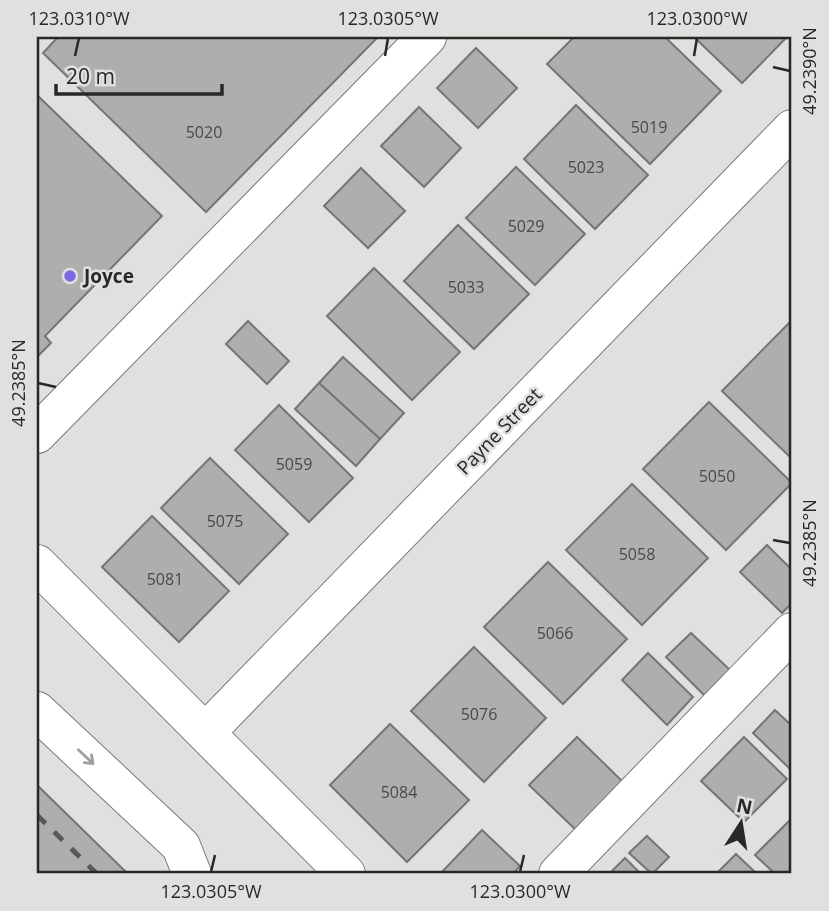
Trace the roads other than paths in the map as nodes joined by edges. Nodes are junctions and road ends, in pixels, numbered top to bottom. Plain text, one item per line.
1 (426, 37) edge
2 (792, 129) edge
3 (37, 434) edge
4 (37, 564) edge
5 (792, 632) edge
6 (37, 710) edge
7 (206, 732) junction
8 (192, 874) edge
9 (346, 874) edge
10 (558, 874) edge

1 - 3 street
2 - 7 street, Payne Street
4 - 7 street
5 - 10 street
6 -> 8 street
7 - 9 street

